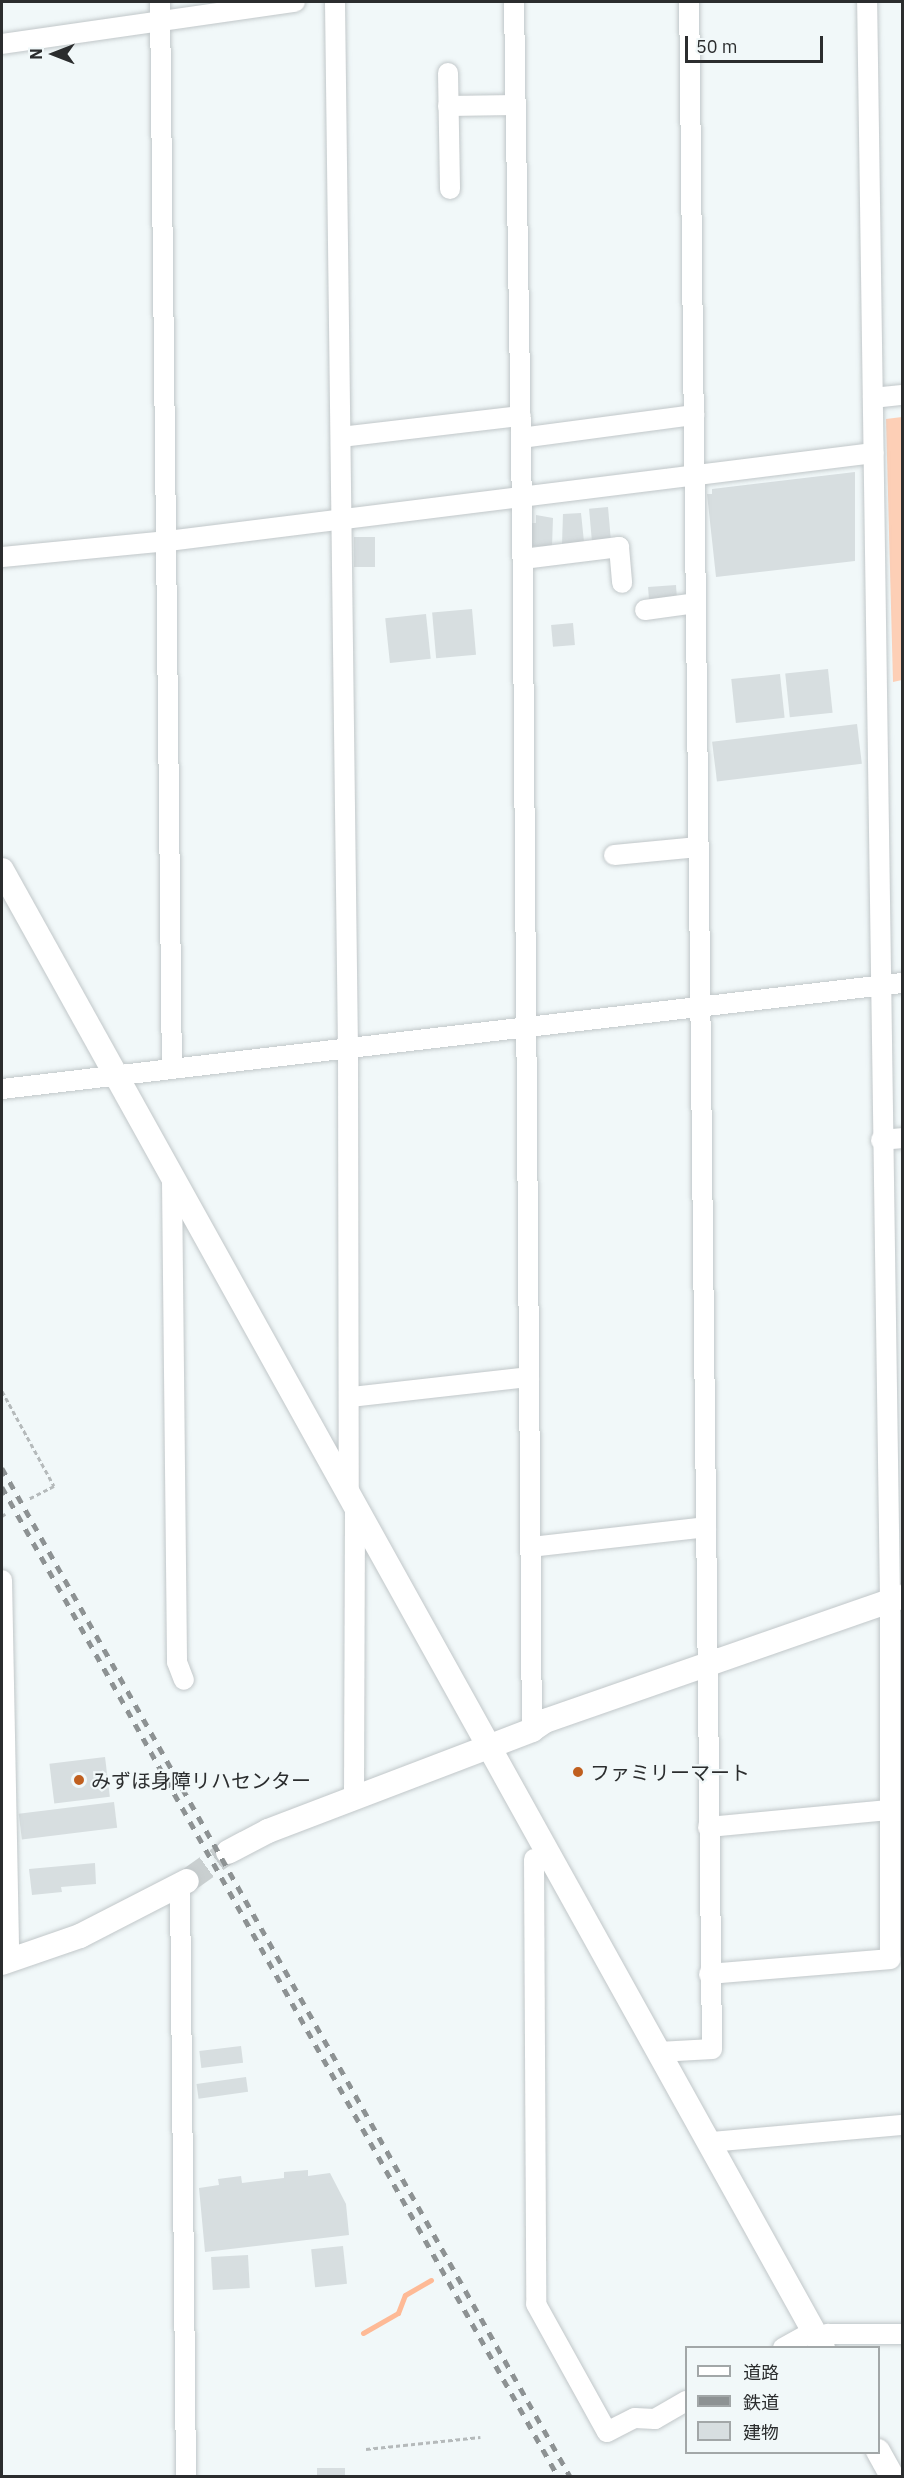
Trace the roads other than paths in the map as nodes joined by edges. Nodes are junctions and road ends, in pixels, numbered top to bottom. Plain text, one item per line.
1 (295, 2) edge
2 (335, 2) edge
3 (514, 2) edge
4 (689, 2) edge
5 (867, 2) edge
6 (160, 11) edge
7 (2, 44) edge
8 (448, 73) dead end
9 (516, 105) junction
10 (448, 106) junction
11 (450, 189) dead end
12 (903, 395) edge
13 (873, 398) junction
14 (694, 415) junction
15 (521, 416) junction
16 (341, 437) junction
17 (521, 438) junction
18 (874, 453) junction
19 (695, 476) junction
20 (522, 495) junction
21 (342, 518) junction
22 (168, 541) junction
23 (2, 557) edge
24 (523, 559) junction
25 (622, 583) dead end
26 (696, 603) junction
27 (645, 610) dead end
28 (699, 847) junction
29 (614, 855) dead end
30 (2, 870) edge
31 (903, 983) edge
32 (879, 987) junction
33 (700, 1006) junction
34 (526, 1030) junction
35 (348, 1050) junction
36 (172, 1069) junction
37 (114, 1076) junction
38 (2, 1089) edge
39 (903, 1138) edge
40 (881, 1140) junction
41 (172, 1181) junction
42 (530, 1377) junction
43 (351, 1397) junction
44 (352, 1503) junction
45 (706, 1527) junction
46 (531, 1547) junction
47 (2, 1580) edge
48 (897, 1599) edge
49 (708, 1663) junction
50 (184, 1680) dead end
51 (532, 1730) junction
52 (489, 1746) junction
53 (354, 1797) junction
54 (889, 1810) junction
55 (708, 1827) junction
56 (228, 1852) tunnel mouth
57 (534, 1859) dead end
58 (183, 1883) joint
59 (5, 1962) edge
60 (709, 1974) junction
61 (659, 2052) junction
62 (903, 2125) edge
63 (711, 2142) junction
64 (903, 2334) edge
65 (818, 2339) edge
66 (791, 2346) edge
67 (685, 2402) edge
68 (880, 2453) edge
69 (186, 2476) edge
70 (892, 2476) edge

1 - 6 street
2 - 16 street
3 - 9 street
4 - 14 street
5 - 13 street
6 - 7 street
6 - 22 street
8 - 10 street
9 - 10 street
9 - 15 street
10 - 11 street
12 - 13 street
13 - 18 street
14 - 17 street
14 - 19 street
15 - 16 street
15 - 17 street
16 - 21 street
17 - 20 street
18 - 19 street
18 - 32 street
19 - 20 street
19 - 26 street
20 - 21 street
20 - 24 street
21 - 22 street
21 - 35 street
22 - 23 street
22 - 36 street
24 - 25 street
24 - 34 street
26 - 27 street
26 - 28 street
28 - 29 street
28 - 33 street
30 - 37 street
31 - 32 street
32 - 33 street
32 - 40 street
33 - 34 street
33 - 45 street
34 - 35 street
34 - 42 street
35 - 36 street
35 - 43 street
36 - 37 street
37 - 38 street
37 - 41 street
39 - 40 street
40 - 48 street
41 - 44 street
41 - 50 street
42 - 43 street
42 - 46 street
43 - 44 street
44 - 52 street
44 - 53 street
45 - 46 street
45 - 49 street
46 - 51 street
47 - 59 street
48 - 49 street
48 - 54 street
49 - 51 street
49 - 55 street
51 - 52 street
52 - 53 street
52 - 61 street
53 - 56 street
54 - 55 street
54 - 60 street
55 - 60 street
57 - 67 street
58 - 59 street
58 - 69 street
60 - 61 street
61 - 63 street
62 - 63 street
63 - 65 street
64 - 65 street
65 - 66 street
68 - 70 street

